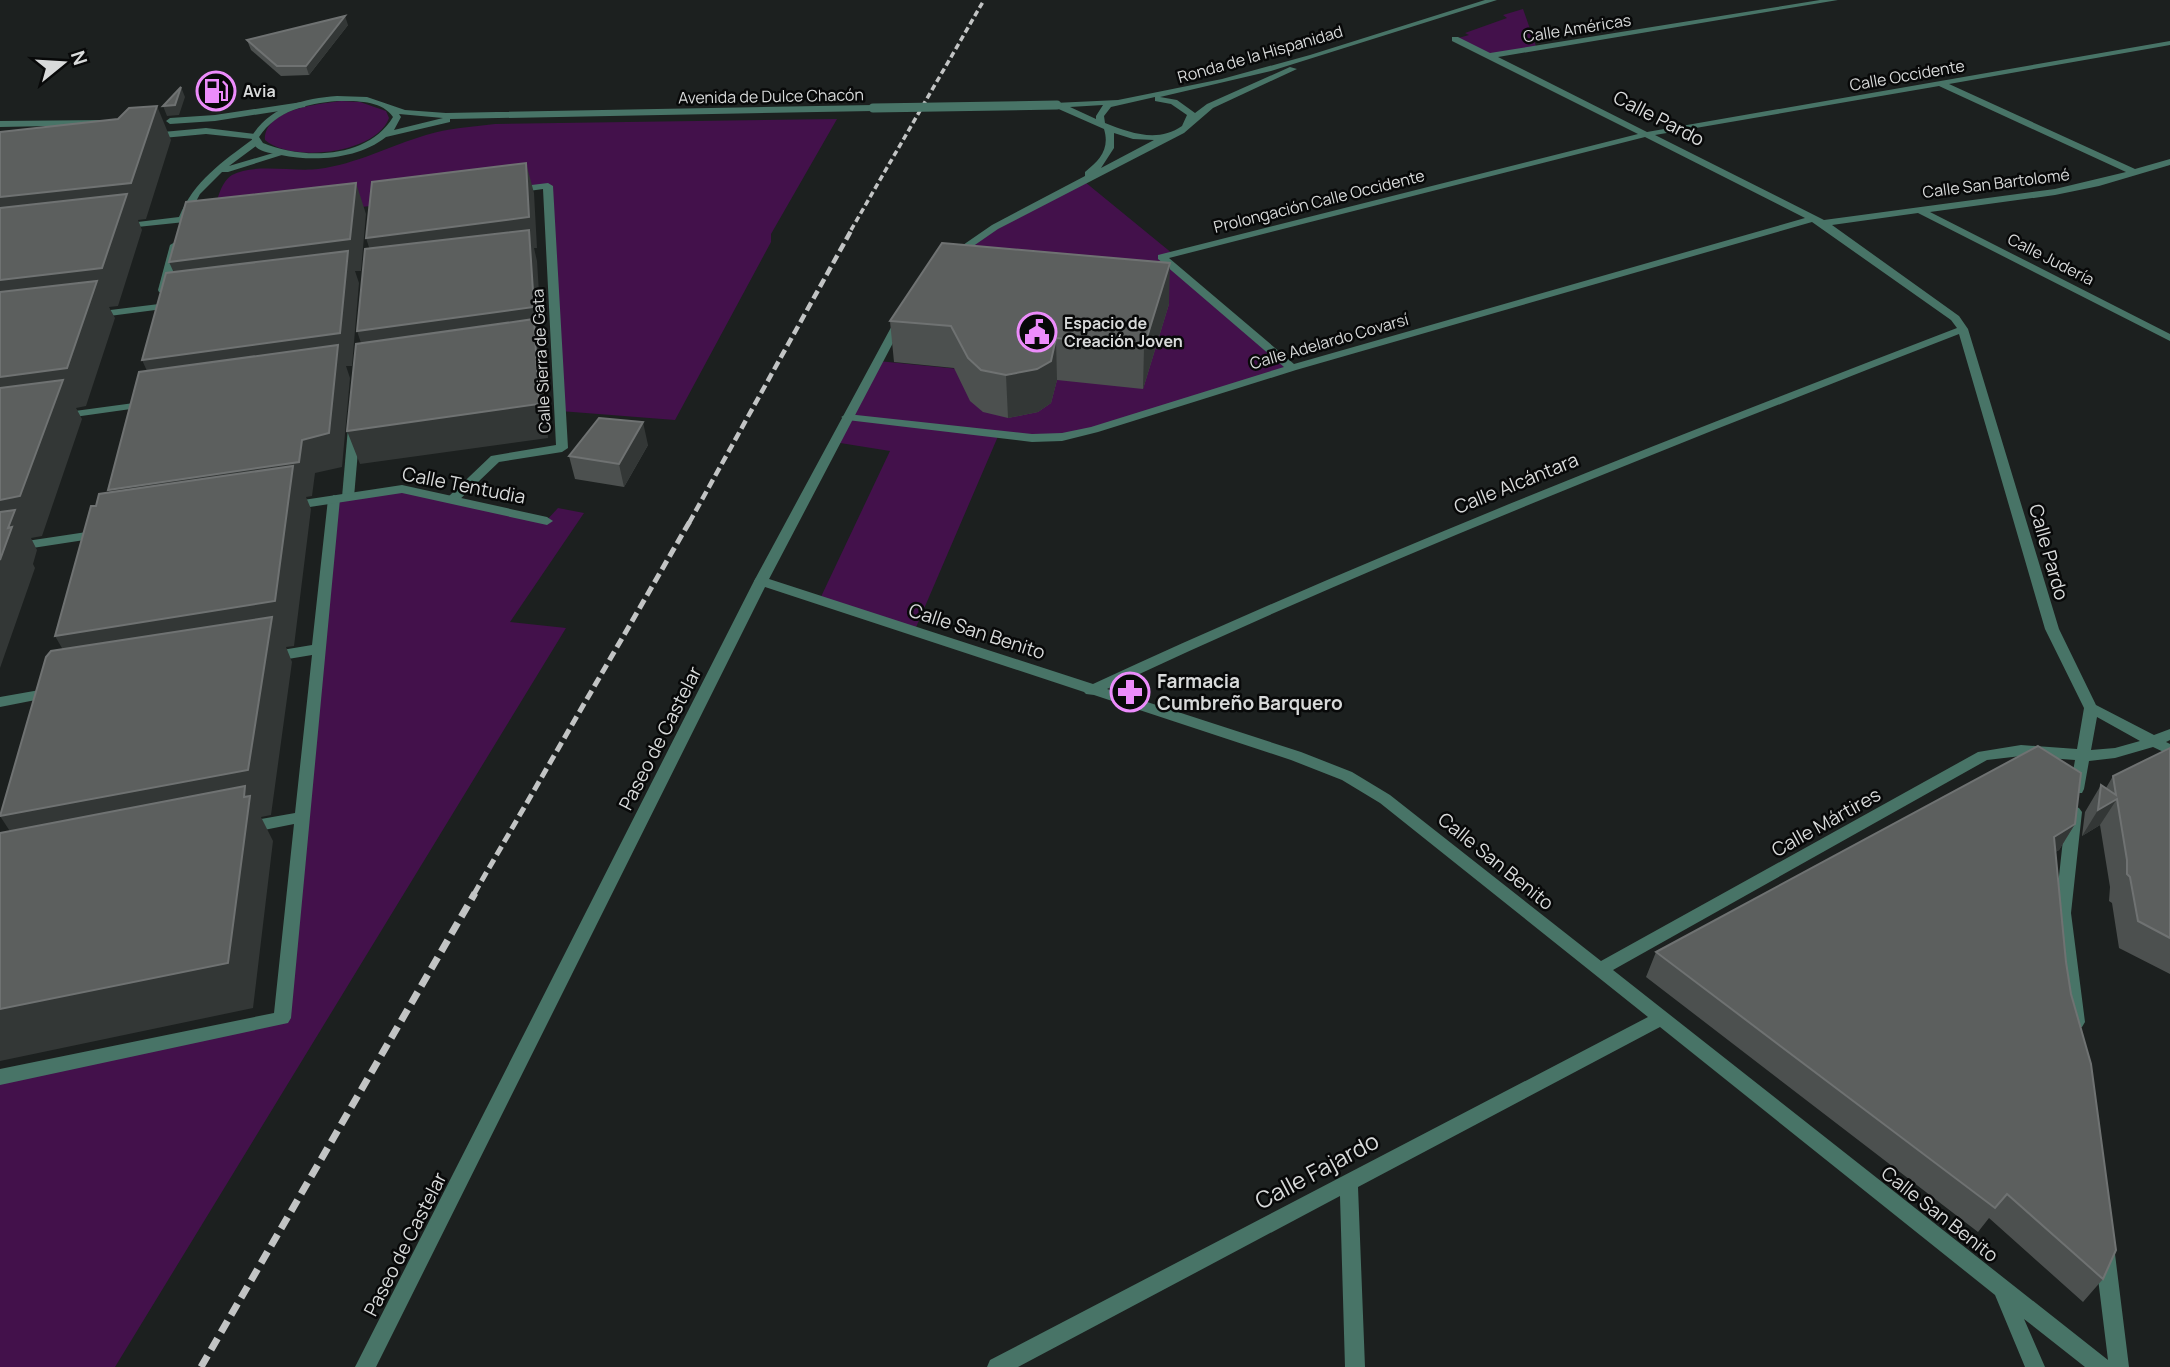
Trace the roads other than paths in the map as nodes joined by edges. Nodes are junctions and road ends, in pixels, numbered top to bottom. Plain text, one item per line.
1 (1493, 0) edge
2 (1834, 0) edge
3 (1455, 39) dead end
4 (1355, 42) junction
5 (2170, 43) edge
6 (1490, 57) junction
7 (1940, 83) junction
8 (1130, 99) junction
9 (1118, 102) junction
10 (304, 104) junction
11 (1057, 105) junction
12 (392, 109) junction
13 (486, 115) junction
14 (170, 121) junction
15 (1191, 121) junction
16 (118, 122) edge
17 (157, 122) edge
18 (0, 124) edge
19 (1104, 125) junction
20 (1177, 132) junction
21 (1648, 134) junction
22 (385, 135) junction
23 (256, 137) junction
24 (138, 138) edge
25 (280, 154) junction
26 (2170, 162) edge
27 (2135, 173) junction
28 (214, 174) junction
29 (508, 191) edge
30 (1064, 191) junction
31 (1917, 209) junction
32 (1819, 221) junction
33 (185, 225) junction
34 (104, 229) edge
35 (551, 253) junction
36 (538, 255) dead end
37 (941, 266) edge
38 (174, 300) edge
39 (907, 308) edge
40 (158, 310) junction
41 (79, 317) edge
42 (1963, 329) junction
43 (2170, 338) edge
44 (556, 344) junction
45 (543, 346) dead end
46 (1292, 368) junction
47 (137, 404) edge
48 (53, 417) edge
49 (847, 417) junction
50 (355, 422) edge
51 (341, 498) junction
52 (452, 500) junction
53 (281, 507) edge
54 (547, 521) dead end
55 (101, 534) edge
56 (0, 549) edge
57 (761, 582) junction
58 (319, 649) junction
59 (252, 660) edge
60 (1091, 691) junction
61 (54, 693) edge
62 (0, 702) edge
63 (2091, 708) junction
64 (2170, 734) edge
65 (2155, 741) junction
66 (2170, 750) edge
67 (2083, 756) junction
68 (302, 817) junction
69 (234, 830) edge
70 (1599, 970) junction
71 (1660, 1019) junction
72 (2078, 1037) edge
73 (0, 1077) edge
74 (1349, 1182) junction
75 (2104, 1243) edge
76 (2001, 1287) junction
77 (365, 1367) edge
78 (997, 1367) edge
79 (1355, 1367) edge
80 (2035, 1367) edge
81 (2101, 1367) edge
82 (2119, 1367) edge

1 - 4 street, Ronda de la Hispanidad
2 - 6 street, Calle Américas
3 - 6 street, Calle Pardo
4 - 8 street, Ronda de la Hispanidad
4 - 15 street, Ronda de la Hispanidad
5 - 7 street, Calle Occidente
6 - 21 street, Calle Pardo
7 - 21 street, Calle Occidente
7 - 27 street
8 - 9 street, Avenida de Dulce Chacón
8 - 15 street
9 - 11 street, Avenida de Dulce Chacón
9 - 19 street
10 - 12 street, Avenida de Dulce Chacón
10 - 14 street
10 - 23 street
11 - 13 street, Avenida de Dulce Chacón, bridge
11 - 19 street, Avenida de Dulce Chacón
12 - 13 street, Avenida de Dulce Chacón
12 - 22 street
13 - 22 street, Avenida de Dulce Chacón
14 - 17 street
14 - 23 street
15 - 20 street, Ronda de la Hispanidad
16 - 18 street
19 - 20 street, Avenida de Dulce Chacón
19 - 30 street
20 - 30 street
21 - 32 street, Calle Pardo
21 - 46 street, Prolongación Calle Occidente
22 - 25 street, Avenida de Dulce Chacón
23 - 24 street
23 - 25 street
23 - 28 street
25 - 28 street
26 - 27 street, Calle San Bartolomé
27 - 31 street, Calle San Bartolomé
28 - 33 street
29 - 35 street, Calle Sierra de Gata
30 - 37 street
31 - 32 street, Calle San Bartolomé
31 - 43 street, Calle Judería
32 - 42 street, Calle Pardo
32 - 46 street, Calle Adelardo Covarsí
33 - 34 street
33 - 40 street
35 - 36 street
35 - 44 street, Calle Sierra de Gata
38 - 40 street
39 - 49 street, Paseo de Castelar
40 - 41 street
42 - 60 street, Calle Alcántara
42 - 63 street, Calle Pardo
44 - 45 street
44 - 52 street, Calle Sierra de Gata
46 - 49 street, Calle Adelardo Covarsí
47 - 48 street
49 - 57 street, Paseo de Castelar
50 - 51 street
51 - 52 street, Calle Tentudia
51 - 53 street, Calle Tentudia
51 - 58 street
52 - 54 street, Calle Tentudia
55 - 56 street
57 - 60 street, Calle San Benito
57 - 77 street, Paseo de Castelar
58 - 59 street
58 - 68 street
60 - 70 street, Calle San Benito
61 - 62 street
63 - 65 street
63 - 67 street
64 - 65 street, Calle Mártires
65 - 66 street
65 - 67 street, Calle Mártires
67 - 70 street, Calle Mártires
67 - 72 street
68 - 69 street
68 - 73 street
70 - 71 street, Calle San Benito
71 - 74 street, Calle Fajardo
71 - 76 street, Calle San Benito
74 - 78 street, Calle Fajardo
74 - 79 street
75 - 82 street
76 - 80 street
76 - 81 street, Calle San Benito

